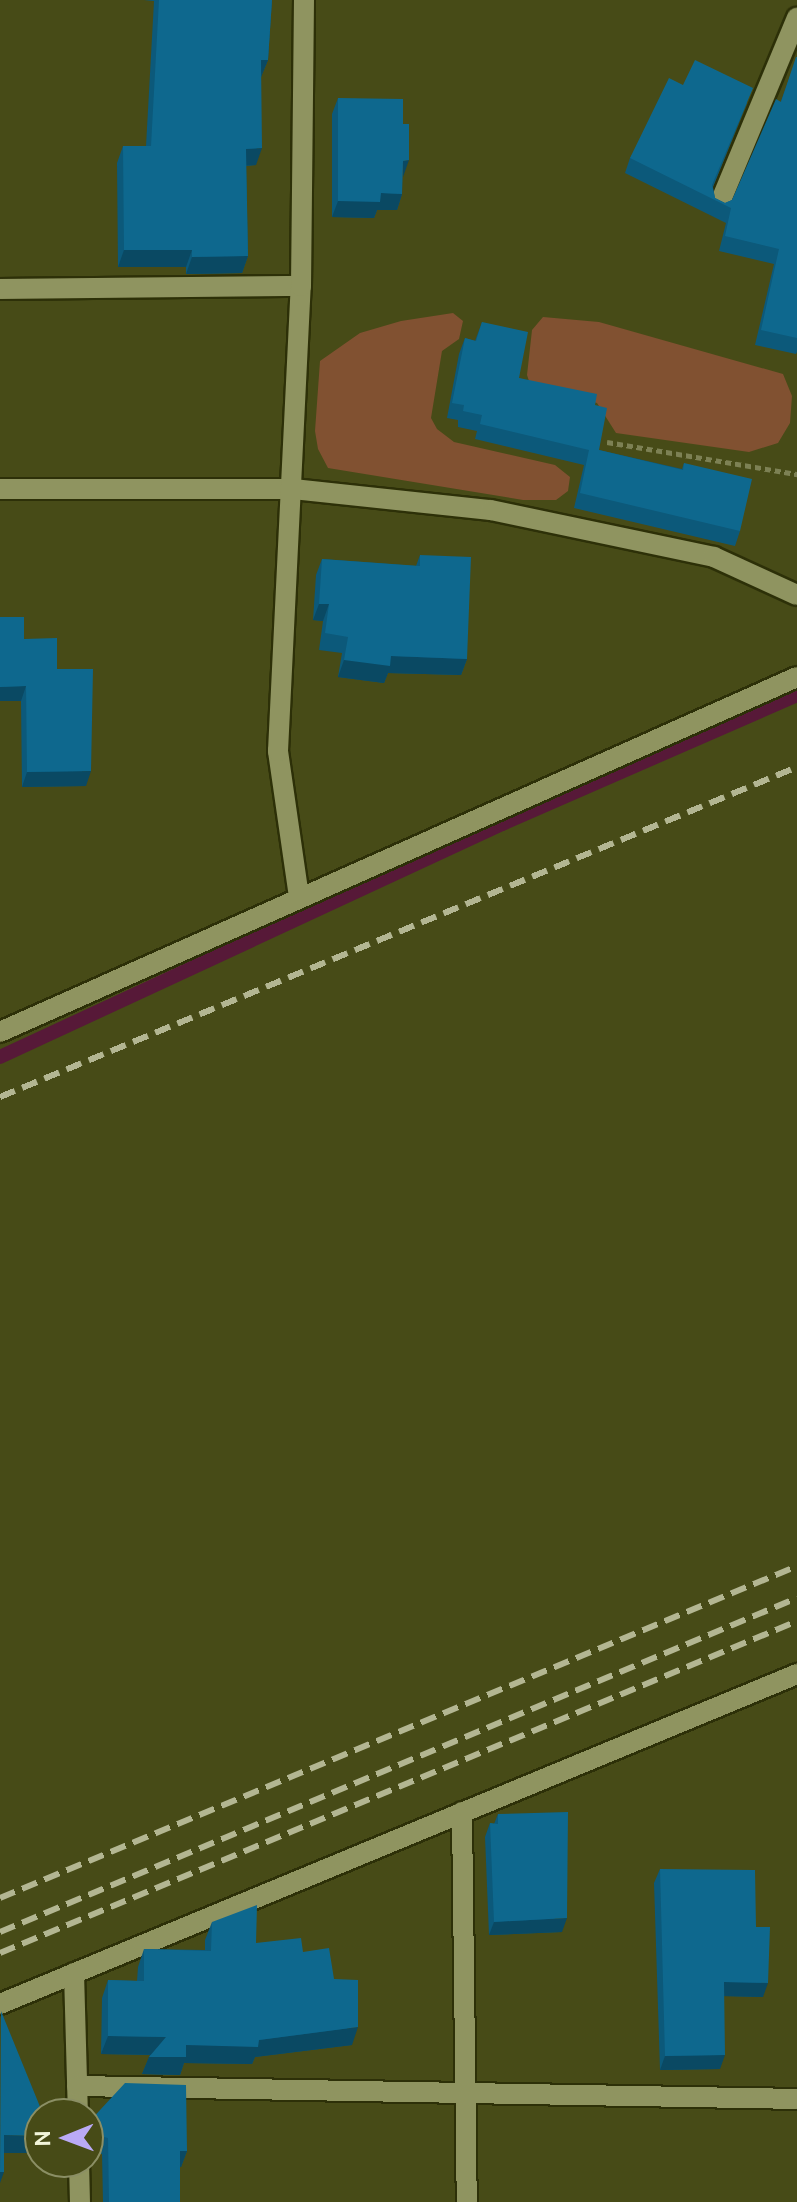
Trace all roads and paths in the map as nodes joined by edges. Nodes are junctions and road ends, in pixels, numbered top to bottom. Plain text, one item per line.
1 (304, 0) edge
2 (797, 18) edge
3 (719, 205) edge
4 (301, 286) junction
5 (0, 289) edge
6 (607, 442) edge
7 (797, 474) edge
8 (0, 489) edge
9 (293, 489) junction
10 (797, 595) edge
11 (797, 677) edge
12 (299, 897) junction
13 (0, 1032) edge
14 (797, 1674) edge
15 (462, 1812) junction
16 (74, 1973) junction
17 (0, 2004) edge
18 (77, 2086) junction
19 (466, 2093) junction
20 (77, 2098) edge
21 (797, 2099) edge
22 (79, 2178) edge
23 (80, 2202) edge
24 (467, 2202) edge

1 - 4 street
2 - 3 street
4 - 5 street
4 - 9 street
6 - 7 path
8 - 9 street
9 - 10 street
9 - 12 street
11 - 12 street
12 - 13 street
14 - 15 street
15 - 16 street
15 - 19 street
16 - 17 street
16 - 18 street
18 - 19 street
18 - 20 street
19 - 21 street
19 - 24 street
22 - 23 street

